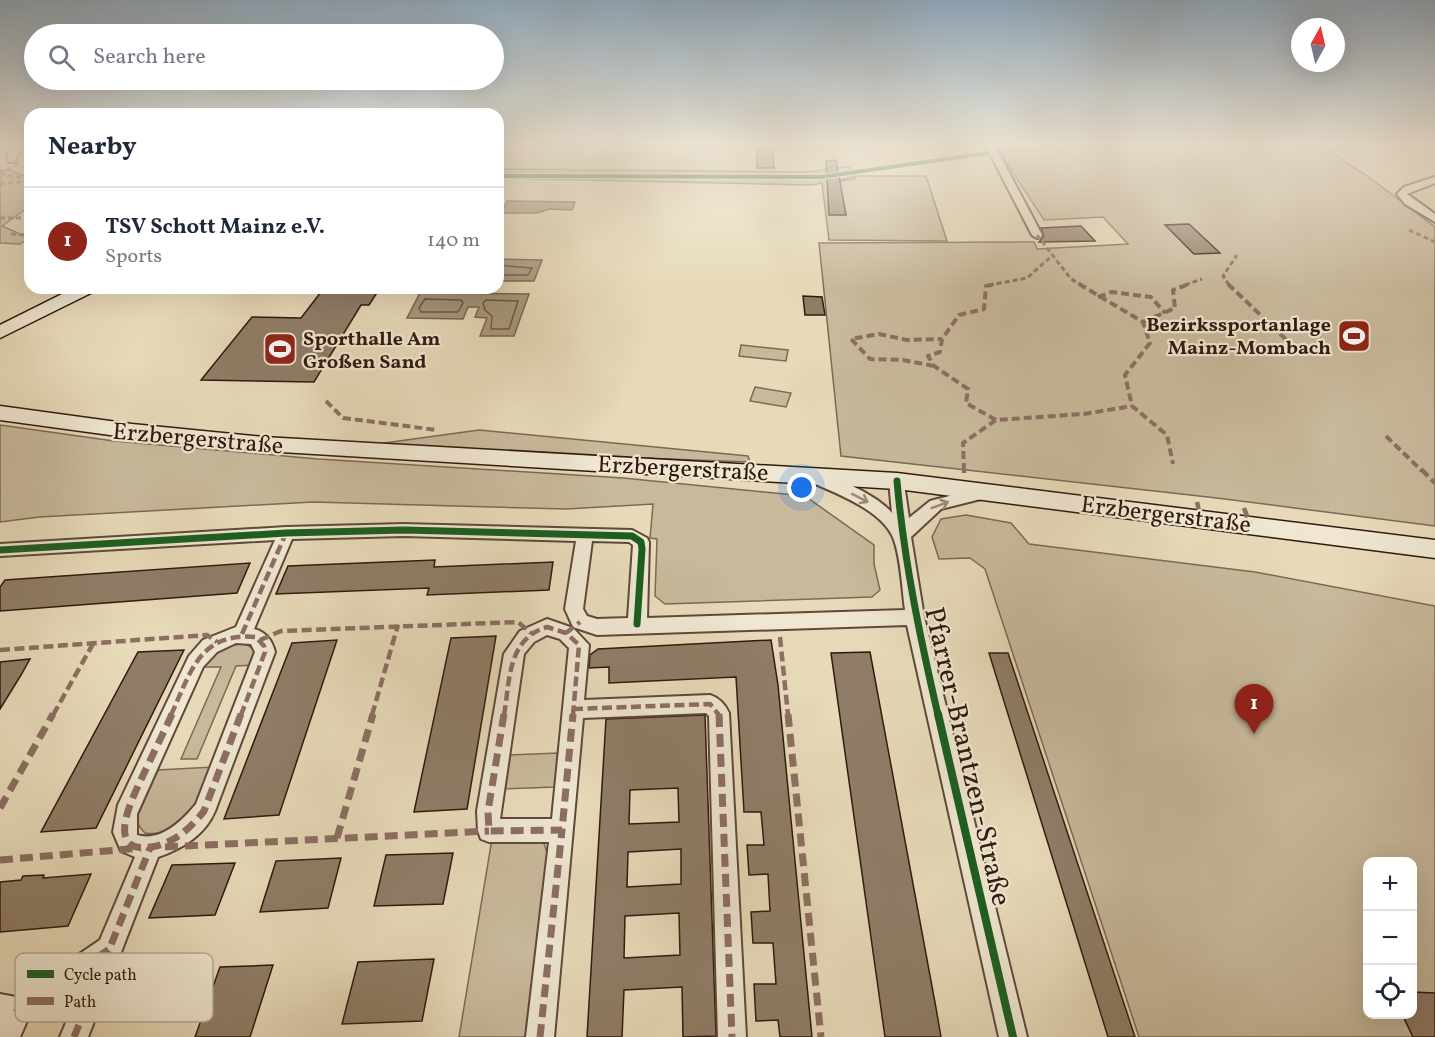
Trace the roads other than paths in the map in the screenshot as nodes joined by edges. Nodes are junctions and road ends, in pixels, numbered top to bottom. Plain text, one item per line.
1 (1015, 192) edge
2 (1404, 192) edge
3 (1435, 219) edge
4 (1037, 235) dead end
5 (75, 294) edge
6 (0, 332) edge
7 (0, 413) edge
8 (808, 474) junction
9 (897, 481) junction
10 (988, 492) junction
11 (286, 533) junction
12 (585, 534) junction
13 (902, 536) junction
14 (1435, 549) edge
15 (1, 552) edge
16 (915, 617) junction
17 (637, 624) junction
18 (573, 627) junction
19 (242, 634) junction
20 (573, 709) junction
21 (562, 830) junction
22 (150, 848) junction
23 (111, 948) junction
24 (103, 953) edge
25 (109, 953) edge
26 (7, 1010) edge
27 (80, 1022) edge
28 (4, 1037) edge
29 (74, 1037) edge
30 (540, 1037) edge
31 (732, 1037) edge
32 (1013, 1037) edge

1 - 4 street
2 - 3 street
5 - 6 main road
7 - 8 main road, Erzbergerstraße
8 - 9 main road, Erzbergerstraße
8 -> 13 street
9 - 10 main road, Erzbergerstraße
9 - 13 street, Pfarrer-Brantzen-Straße
13 -> 10 street
10 - 14 main road, Erzbergerstraße
11 - 12 street
11 - 15 street
11 - 19 street
12 - 17 street
12 - 18 street
13 - 16 street, Pfarrer-Brantzen-Straße
16 - 17 street
16 - 32 street, Pfarrer-Brantzen-Straße
17 - 18 street
18 - 20 street
18 - 21 street
19 - 22 street
19 - 22 street
20 - 21 street
20 - 31 street
21 - 30 street
22 - 23 street
23 - 24 street
23 - 25 street
26 - 28 street
27 - 29 street

